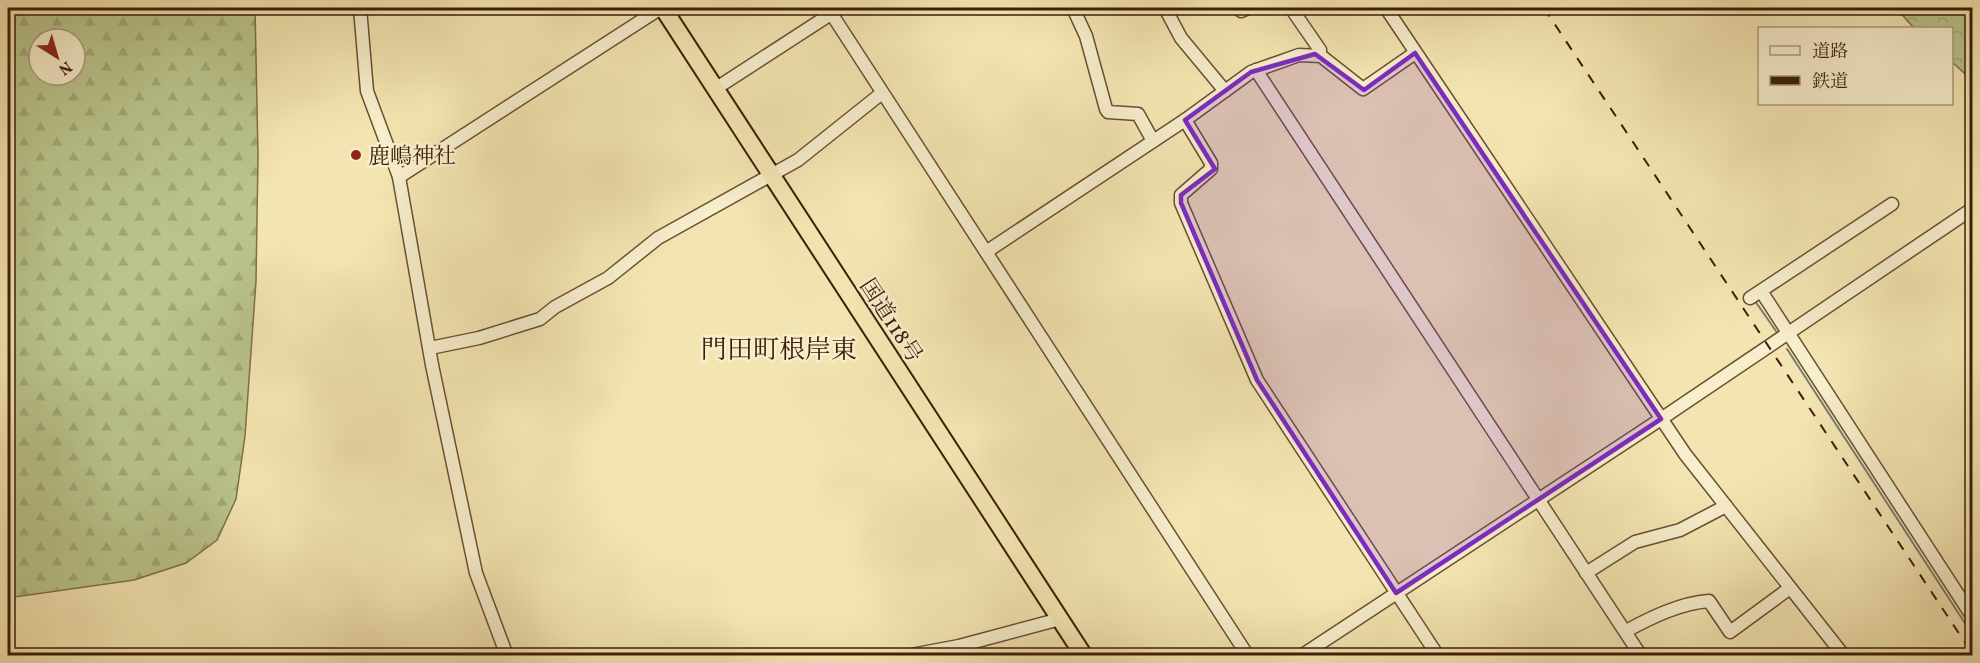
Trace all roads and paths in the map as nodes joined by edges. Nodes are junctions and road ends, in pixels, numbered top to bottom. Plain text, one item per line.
1 (360, 8) edge
2 (662, 8) edge
3 (1073, 8) edge
4 (1165, 8) edge
5 (1292, 8) edge
6 (1386, 8) edge
7 (836, 10) edge
8 (1415, 53) junction
9 (1320, 55) junction
10 (1256, 70) junction
11 (715, 89) junction
12 (1225, 90) junction
13 (882, 93) junction
14 (1185, 120) junction
15 (1153, 141) junction
16 (772, 176) junction
17 (399, 177) junction
18 (1892, 204) dead end
19 (1972, 209) edge
20 (1962, 217) junction
21 (1972, 226) edge
22 (986, 252) junction
23 (1761, 291) junction
24 (1750, 298) dead end
25 (1789, 333) junction
26 (430, 348) junction
27 (1661, 419) junction
28 (1537, 500) junction
29 (1726, 506) junction
30 (1586, 573) junction
31 (1790, 588) junction
32 (1396, 593) junction
33 (1972, 616) edge
34 (1060, 619) junction
35 (1626, 631) junction
36 (507, 656) edge
37 (906, 656) edge
38 (1084, 656) edge
39 (1248, 656) edge
40 (1301, 656) edge
41 (1438, 656) edge
42 (1641, 656) edge
43 (1844, 656) edge

1 - 17 street
2 - 11 highway, 国道118号
2 - 17 street
3 - 15 street
4 - 12 street
5 - 9 street
6 - 8 street
7 - 11 street
7 - 13 street
8 - 9 street
8 - 27 street
9 - 10 street
10 - 12 street
10 - 28 street
11 - 16 highway, 国道118号
12 - 14 street
13 - 16 street
13 - 22 street
14 - 15 street
14 - 32 street
15 - 22 street
16 - 26 street
16 - 34 highway, 国道118号
17 - 26 street
18 - 23 street
19 - 20 street
20 - 21 street
20 - 25 street
22 - 39 street
23 - 24 street
23 - 25 street
25 - 27 street
25 - 33 street
26 - 36 street
27 - 28 street
27 - 29 street
28 - 30 street
28 - 32 street
29 - 30 street
29 - 31 street
30 - 35 street
31 - 35 street
31 - 43 street
32 - 40 street
32 - 41 street
34 - 37 street
34 - 38 highway, 国道118号
35 - 42 street

